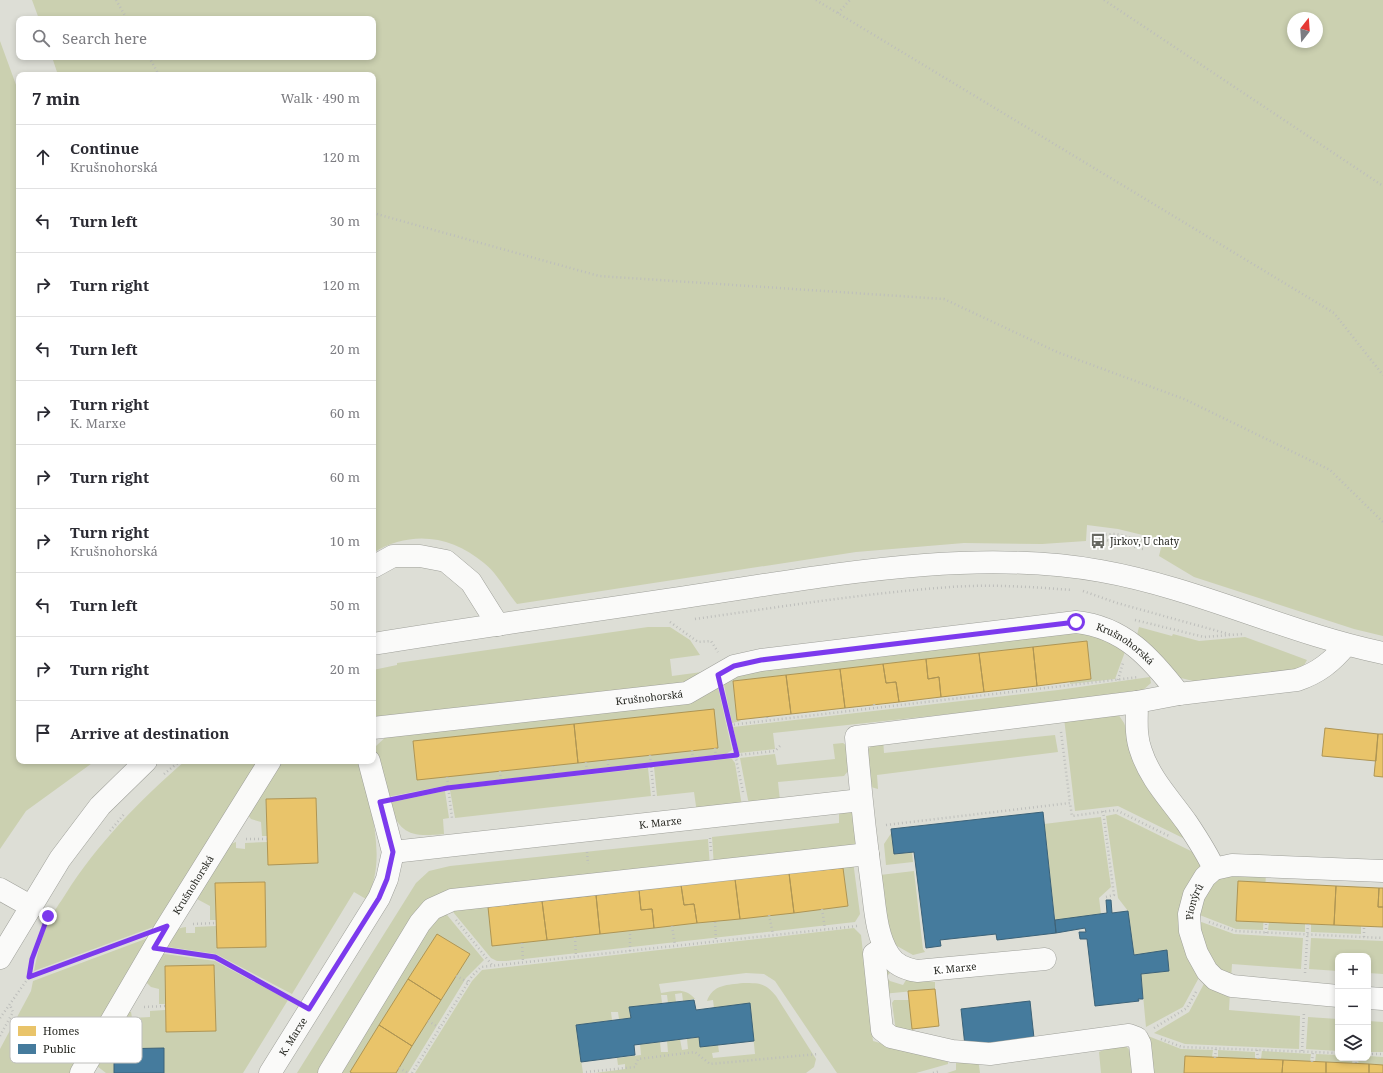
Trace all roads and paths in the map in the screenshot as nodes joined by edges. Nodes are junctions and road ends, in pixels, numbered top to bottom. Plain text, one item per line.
1 (116, 0) edge
2 (816, 0) edge
3 (850, 0) edge
4 (1104, 0) edge
5 (838, 13) junction
6 (125, 16) edge
7 (151, 60) edge
8 (157, 72) edge
9 (1383, 186) edge
10 (376, 214) edge
11 (1383, 375) edge
12 (1383, 522) edge
13 (1156, 544) dead end
14 (1143, 549) dead end
15 (376, 565) edge
16 (1074, 590) dead end
17 (1081, 591) dead end
18 (693, 619) dead end
19 (1135, 619) dead end
20 (677, 621) dead end
21 (498, 625) junction
22 (1247, 634) dead end
23 (1232, 635) junction
24 (382, 643) edge
25 (1346, 645) junction
26 (1383, 653) edge
27 (724, 672) junction
28 (1164, 674) junction
29 (1054, 688) junction
30 (1179, 694) junction
31 (1137, 702) junction
32 (874, 704) dead end
33 (875, 708) junction
34 (1058, 712) junction
35 (767, 717) dead end
36 (768, 721) junction
37 (730, 725) junction
38 (376, 728) edge
39 (780, 746) dead end
40 (715, 748) dead end
41 (692, 750) dead end
42 (650, 755) dead end
43 (737, 755) junction
44 (716, 758) junction
45 (608, 760) dead end
46 (693, 760) junction
47 (586, 762) dead end
48 (143, 764) edge
49 (176, 764) edge
50 (268, 764) edge
51 (370, 764) edge
52 (651, 765) junction
53 (553, 766) dead end
54 (608, 770) junction
55 (500, 771) dead end
56 (587, 772) junction
57 (554, 776) junction
58 (446, 777) dead end
59 (159, 779) dead end
60 (501, 782) junction
61 (742, 787) dead end
62 (447, 788) junction
63 (654, 796) dead end
64 (861, 800) junction
65 (380, 802) junction
66 (1070, 803) junction
67 (128, 810) dead end
68 (1103, 811) junction
69 (452, 818) dead end
70 (708, 818) junction
71 (865, 828) junction
72 (585, 831) junction
73 (108, 833) dead end
74 (1172, 837) dead end
75 (393, 852) junction
76 (868, 854) junction
77 (1214, 869) junction
78 (712, 871) junction
79 (1383, 871) edge
80 (590, 885) junction
81 (0, 889) edge
82 (1106, 897) dead end
83 (443, 904) junction
84 (32, 907) junction
85 (822, 909) dead end
86 (1189, 914) junction
87 (769, 915) dead end
88 (715, 922) dead end
89 (1266, 922) dead end
90 (1308, 924) dead end
91 (861, 925) dead end
92 (672, 926) dead end
93 (1364, 926) dead end
94 (825, 929) junction
95 (43, 930) dead end
96 (630, 931) dead end
97 (1266, 933) junction
98 (773, 934) junction
99 (1307, 934) junction
100 (575, 937) dead end
101 (1364, 937) junction
102 (1383, 938) edge
103 (716, 940) junction
104 (146, 942) junction
105 (522, 943) dead end
106 (675, 945) junction
107 (884, 947) junction
108 (630, 951) junction
109 (576, 957) junction
110 (0, 958) edge
111 (1045, 959) dead end
112 (523, 962) junction
113 (492, 965) junction
114 (1305, 969) dead end
115 (1207, 971) junction
116 (456, 976) dead end
117 (29, 977) junction
118 (468, 982) junction
119 (1335, 996) edge
120 (1371, 998) edge
121 (1383, 999) edge
122 (10, 1005) junction
123 (309, 1009) junction
124 (10, 1017) edge
125 (109, 1017) edge
126 (0, 1018) edge
127 (10, 1018) edge
128 (428, 1021) dead end
129 (440, 1028) junction
130 (0, 1036) edge
131 (1141, 1036) junction
132 (1216, 1048) junction
133 (1257, 1050) junction
134 (1313, 1052) junction
135 (1335, 1053) edge
136 (818, 1054) dead end
137 (1371, 1054) edge
138 (1383, 1054) edge
139 (1215, 1058) dead end
140 (1258, 1059) dead end
141 (1312, 1062) dead end
142 (86, 1063) edge
143 (399, 1068) dead end
144 (586, 1072) edge
145 (81, 1073) edge
146 (270, 1073) edge
147 (329, 1073) edge
148 (408, 1073) edge
149 (412, 1073) edge
150 (1143, 1073) edge

1 - 6 path
2 - 5 path
3 - 5 path
4 - 9 path
5 - 11 path
7 - 8 path
10 - 12 path
13 - 14 path
15 - 21 street
16 - 18 path
17 - 23 path
19 - 23 path
20 - 27 path
21 - 24 street
21 - 25 street
22 - 23 path
25 - 26 street
25 - 30 street
27 - 28 street, Krušnohorská
27 - 37 path
27 - 38 street, Krušnohorská
28 - 29 path
28 - 30 street, Krušnohorská
29 - 33 path
29 - 34 path
30 - 31 street
31 - 34 street
31 - 77 street
32 - 33 path
33 - 36 path
34 - 64 street
34 - 66 path
35 - 36 path
36 - 37 path
37 - 43 path
39 - 43 path
40 - 44 path
41 - 46 path
42 - 52 path
43 - 44 path
43 - 61 path
44 - 46 path
45 - 54 path
46 - 52 path
47 - 56 path
48 - 84 street
49 - 59 path
50 - 104 street, Krušnohorská
51 - 65 street
52 - 54 path
52 - 63 path
53 - 57 path
54 - 56 path
55 - 60 path
56 - 57 path
57 - 60 path
58 - 62 path
60 - 62 path
62 - 65 path
62 - 69 path
64 - 70 street, K. Marxe
64 - 71 street, K. Marxe
65 - 75 street
66 - 68 path
66 - 71 path
67 - 73 path
68 - 74 path
68 - 82 path
70 - 72 street, K. Marxe
70 - 78 path
71 - 76 street, K. Marxe
72 - 75 street, K. Marxe
72 - 80 path
75 - 123 street, K. Marxe
76 - 78 street
76 - 107 street, K. Marxe
77 - 79 street
77 - 86 street, Pionýrů
78 - 80 street
80 - 83 street
81 - 84 street
83 - 113 path
83 - 147 street
84 - 110 street
85 - 94 path
86 - 97 path
86 - 115 street, Pionýrů
87 - 98 path
88 - 103 path
89 - 97 path
90 - 99 path
91 - 94 path
92 - 106 path
93 - 101 path
94 - 98 path
95 - 117 path
96 - 108 path
97 - 99 path
98 - 103 path
99 - 101 path
99 - 114 path
100 - 109 path
101 - 102 path
103 - 106 path
104 - 117 path
104 - 123 path
104 - 125 street, Krušnohorská
105 - 112 path
106 - 108 path
107 - 111 street, K. Marxe
107 - 131 street
108 - 109 path
109 - 112 path
112 - 113 path
113 - 118 path
115 - 119 street, Pionýrů
115 - 131 path
116 - 118 path
117 - 122 path
118 - 129 path
120 - 121 street
122 - 124 path
122 - 126 path
123 - 146 street, K. Marxe
127 - 130 path
128 - 129 path
129 - 149 path
131 - 132 path
131 - 150 street
132 - 133 path
132 - 139 path
133 - 134 path
133 - 140 path
134 - 135 path
134 - 141 path
136 - 144 path
137 - 138 path
142 - 145 street, Krušnohorská
143 - 148 path

